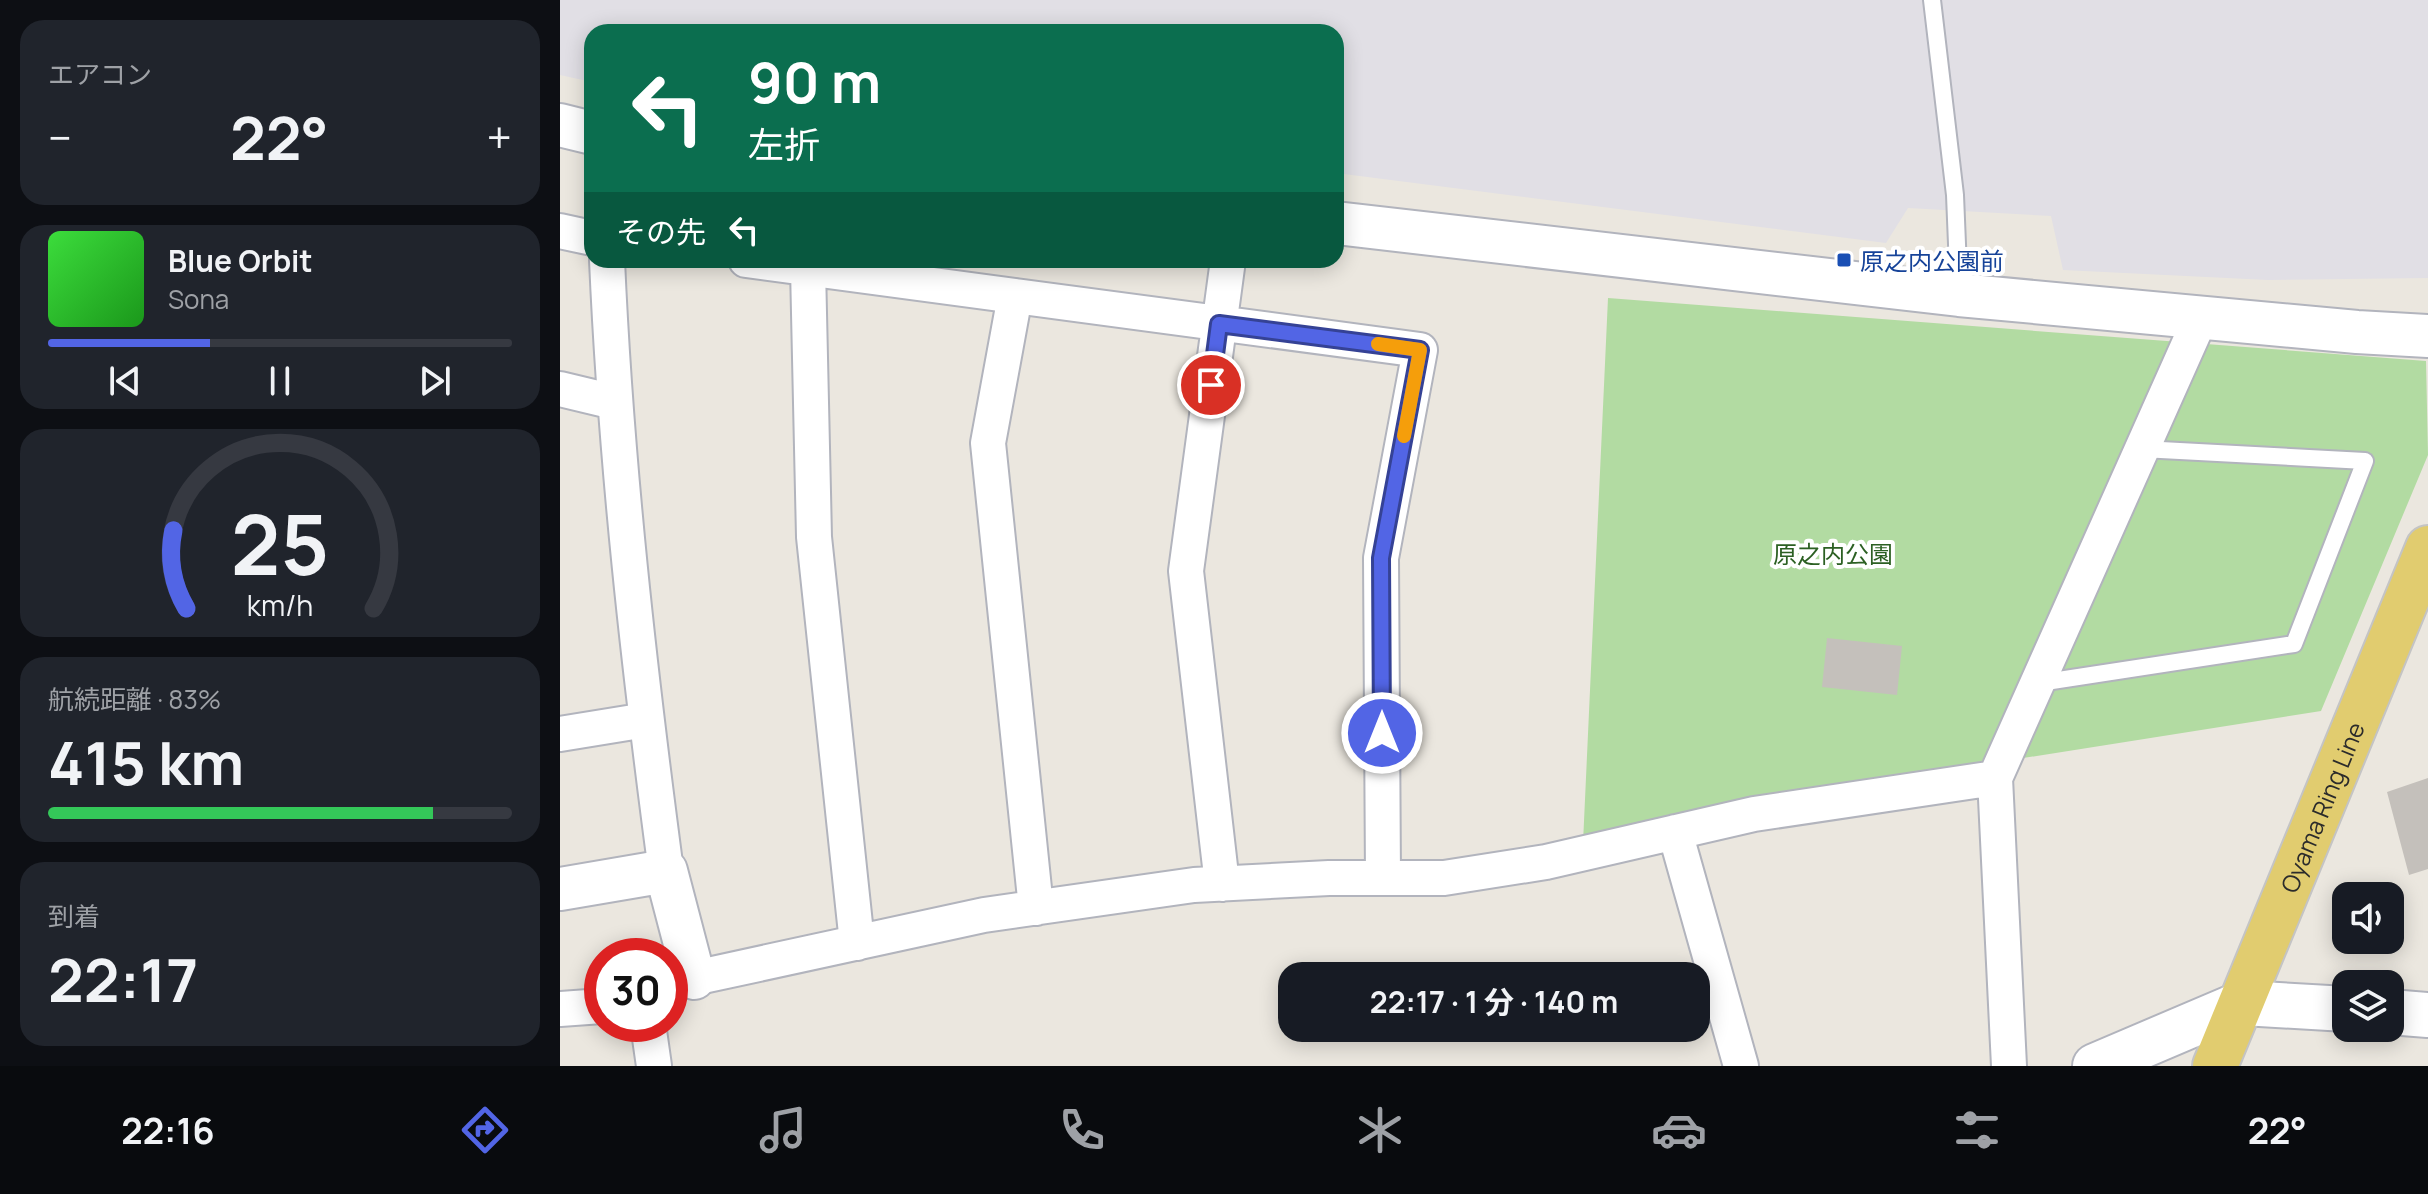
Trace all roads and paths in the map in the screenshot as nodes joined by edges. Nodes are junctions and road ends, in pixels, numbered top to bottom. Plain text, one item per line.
1 (1932, 0) edge
2 (560, 125) edge
3 (584, 131) edge
4 (1344, 224) edge
5 (560, 231) edge
6 (584, 236) edge
7 (607, 268) edge
8 (808, 268) joint
9 (1227, 268) edge
10 (1959, 295) junction
11 (1015, 296) junction
12 (2200, 319) junction
13 (1219, 324) junction
14 (2428, 336) edge
15 (560, 389) edge
16 (614, 402) junction
17 (2142, 449) junction
18 (2428, 548) edge
19 (2037, 683) junction
20 (646, 720) junction
21 (560, 734) edge
22 (1995, 778) junction
23 (1675, 832) junction
24 (666, 871) junction
25 (1383, 878) junction
26 (1222, 884) junction
27 (560, 889) edge
28 (1036, 908) junction
29 (857, 943) junction
30 (694, 978) joint
31 (2243, 1003) junction
32 (584, 1007) edge
33 (2332, 1008) edge
34 (560, 1009) edge
35 (2404, 1013) edge
36 (2428, 1015) edge
37 (651, 1042) edge
38 (654, 1066) edge
39 (1741, 1066) edge
40 (2009, 1066) edge
41 (2095, 1066) edge
42 (2215, 1066) edge

1 - 10 lane
2 - 3 street
4 - 10 street
5 - 6 street
7 - 16 street
8 - 11 street
8 - 29 street
9 - 13 street
10 - 12 street
11 - 13 street
11 - 28 street
12 - 14 street
12 - 17 street
13 - 25 street
13 - 26 street
15 - 16 street
16 - 20 street
17 - 19 street
17 - 19 lane
18 - 31 main road, Oyama Ring Line
19 - 22 street
20 - 21 street
20 - 24 street
22 - 23 street
22 - 40 street
23 - 25 street
23 - 39 street
24 - 27 street
24 - 30 street
25 - 26 street
26 - 28 street
28 - 29 street
29 - 30 street
31 - 33 main road
31 - 41 main road
31 - 42 main road, Oyama Ring Line
32 - 34 street
35 - 36 main road
37 - 38 street

